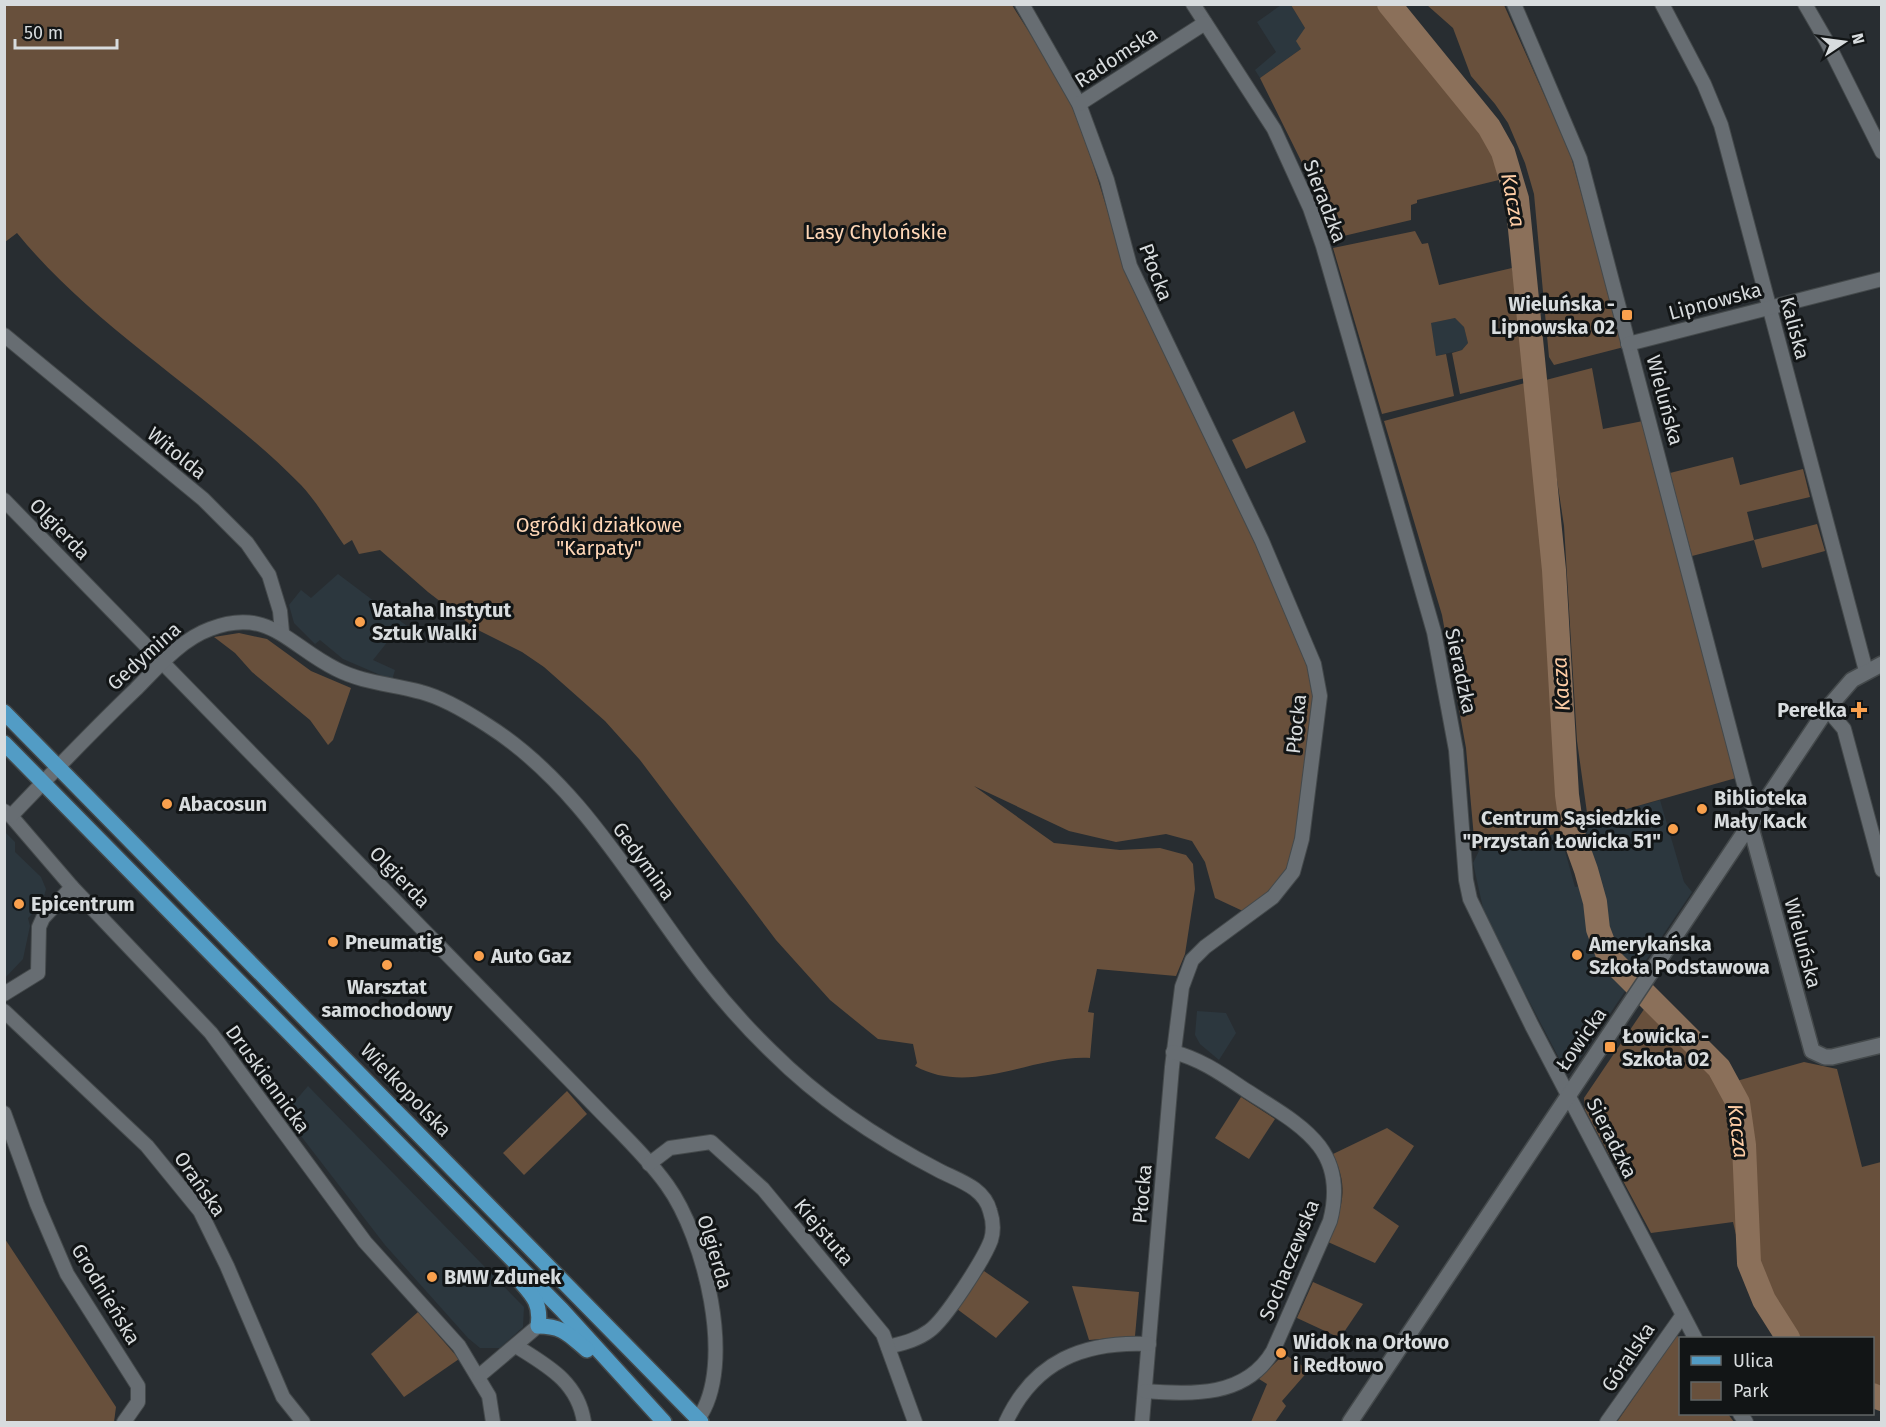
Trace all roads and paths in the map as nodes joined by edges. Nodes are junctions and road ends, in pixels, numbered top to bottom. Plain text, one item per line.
1 (1023, 4) edge
2 (1193, 4) edge
3 (1514, 4) edge
4 (1662, 4) edge
5 (1805, 4) edge
6 (1205, 23) junction
7 (1079, 104) junction
8 (1881, 152) edge
9 (1881, 279) edge
10 (1769, 306) junction
11 (4, 335) edge
12 (1629, 344) junction
13 (4, 500) edge
14 (282, 632) junction
15 (163, 662) junction
16 (1881, 664) edge
17 (1866, 671) junction
18 (1827, 708) junction
19 (4, 712) edge
20 (4, 743) edge
21 (76, 748) joint
22 (58, 766) junction
23 (43, 782) junction
24 (8, 813) edge
25 (1754, 818) junction
26 (1881, 870) edge
27 (72, 887) junction
28 (4, 994) edge
29 (4, 1011) edge
30 (1881, 1045) edge
31 (1173, 1052) junction
32 (1568, 1095) junction
33 (4, 1113) edge
34 (649, 1164) junction
35 (480, 1226) junction
36 (1682, 1316) junction
37 (538, 1326) junction
38 (1694, 1337) edge
39 (1149, 1344) junction
40 (516, 1346) junction
41 (888, 1347) junction
42 (479, 1376) junction
43 (628, 1383) junction
44 (1145, 1391) junction
45 (699, 1421) edge
46 (124, 1422) edge
47 (303, 1422) edge
48 (492, 1422) edge
49 (584, 1422) edge
50 (663, 1422) edge
51 (915, 1422) edge
52 (1006, 1422) edge
53 (1142, 1422) edge
54 (1350, 1422) edge
55 (1607, 1422) edge

1 - 7 street, Płocka
2 - 6 street, Sieradzka
3 - 12 street, Wieluńska
4 - 10 street, Kaliska
5 - 8 street
6 - 7 street, Radomska
6 - 32 street, Sieradzka
7 - 31 street, Płocka
9 - 10 street, Lipnowska
10 - 12 street, Lipnowska
10 - 17 street, Kaliska
11 - 14 street, Witolda
12 - 25 street, Wieluńska
13 - 15 street, Olgierda
14 - 15 street, Gedymina
14 - 41 street, Gedymina
15 - 21 street, Gedymina
15 - 34 street, Olgierda
16 - 17 street, Łowicka
17 - 18 street, Łowicka
18 - 25 street, Łowicka
18 - 26 street
19 - 22 main road, Wielkopolska
20 - 23 main road
21 - 22 street, Druskiennicka
22 - 23 street, Druskiennicka
22 - 45 main road, Wielkopolska
23 - 24 street, Druskiennicka
23 - 35 main road
24 - 27 street, Druskiennicka
25 - 30 street, Wieluńska
25 - 32 street, Łowicka
27 - 28 street
27 - 42 street, Druskiennicka
29 - 47 street, Orańska
31 - 39 street, Płocka
31 - 44 street, Sochaczewska
32 - 36 street, Sieradzka
32 - 54 street, Łowicka
33 - 46 street, Grodnieńska
34 - 41 street, Kiejstuta
34 - 45 street, Olgierda
35 - 37 main road
35 - 43 main road
36 - 38 street, Sieradzka
36 - 55 street, Góralska
37 - 40 street
37 - 43 main road
39 - 44 street, Płocka
39 - 52 street
40 - 42 street
40 - 49 street
41 - 51 street, Kiejstuta
42 - 48 street
43 - 50 main road
44 - 53 street, Płocka

